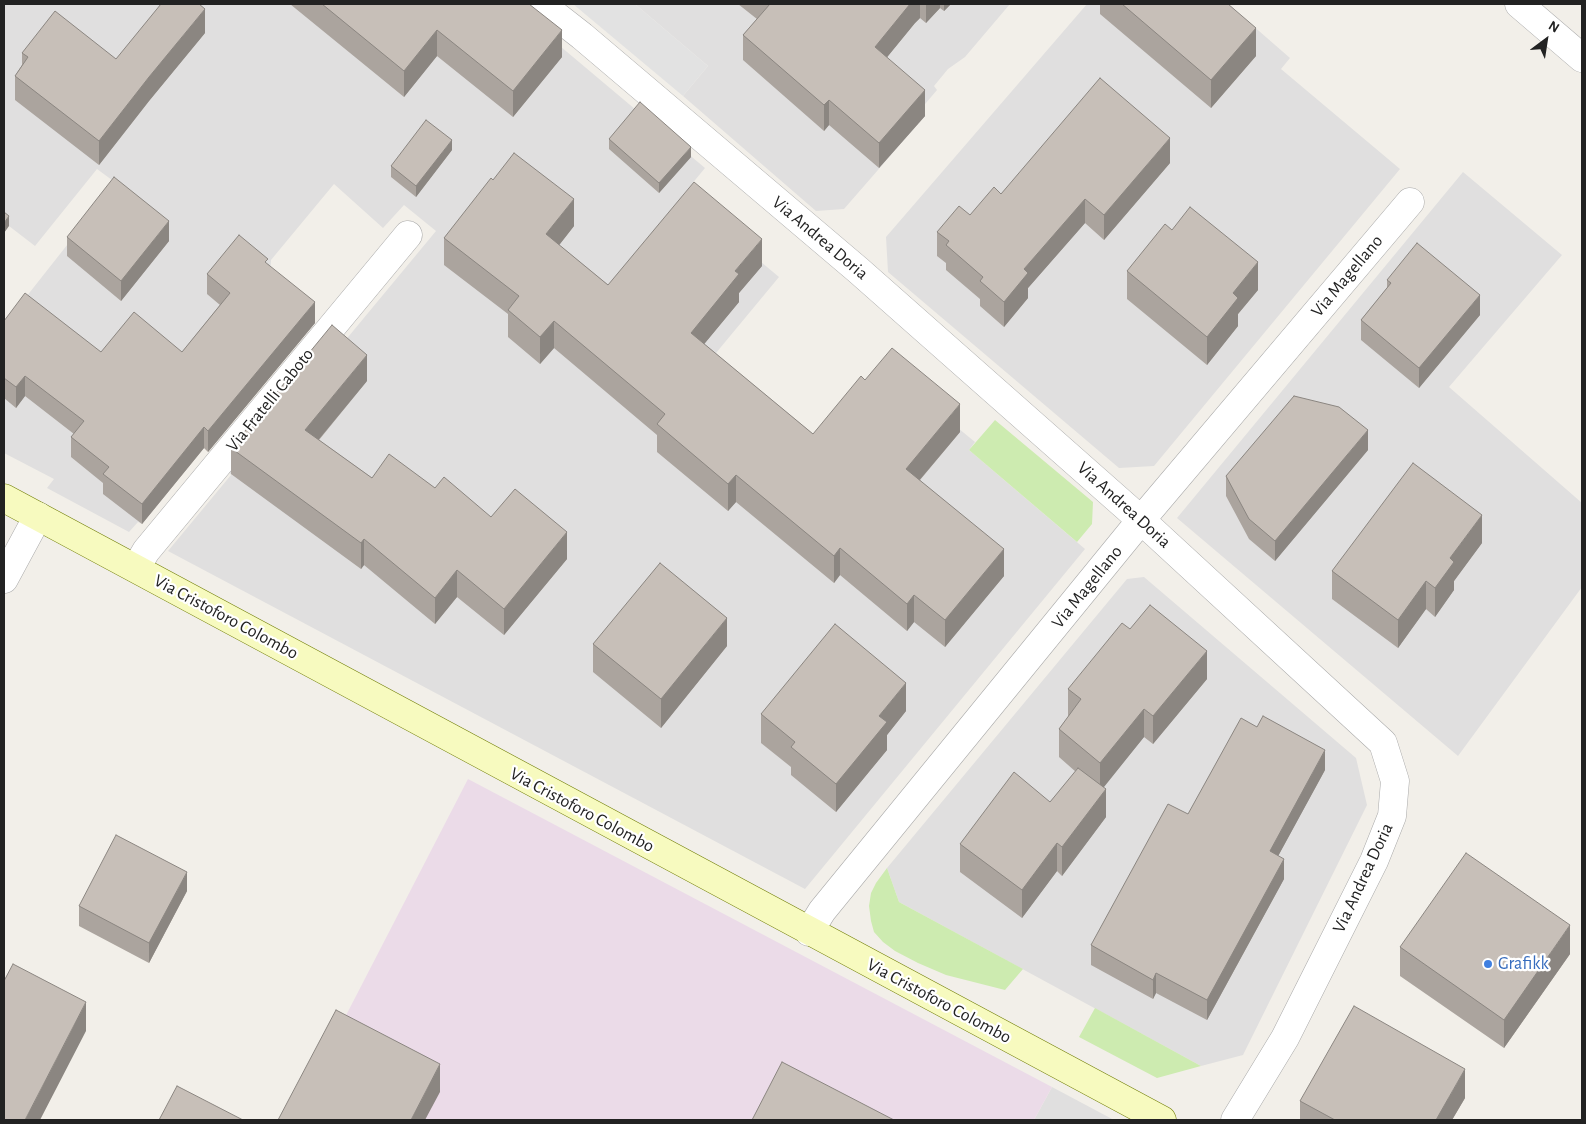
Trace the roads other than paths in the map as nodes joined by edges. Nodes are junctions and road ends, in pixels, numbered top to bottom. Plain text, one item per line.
1 (541, 4) edge
2 (1519, 4) edge
3 (1582, 58) edge
4 (1410, 202) dead end
5 (408, 235) dead end
6 (4, 498) edge
7 (38, 516) junction
8 (1141, 520) junction
9 (136, 568) junction
10 (4, 579) edge
11 (809, 932) junction
12 (1162, 1120) edge
13 (1235, 1120) edge

1 - 8 street, Via Andrea Doria
2 - 3 street
4 - 8 street, Via Magellano
5 - 9 street, Via Fratelli Caboto
6 - 7 street, Via Cristoforo Colombo
7 - 9 street, Via Cristoforo Colombo
7 - 10 street
8 - 11 street, Via Magellano
8 - 13 street, Via Andrea Doria
9 - 11 street, Via Cristoforo Colombo
11 - 12 street, Via Cristoforo Colombo

